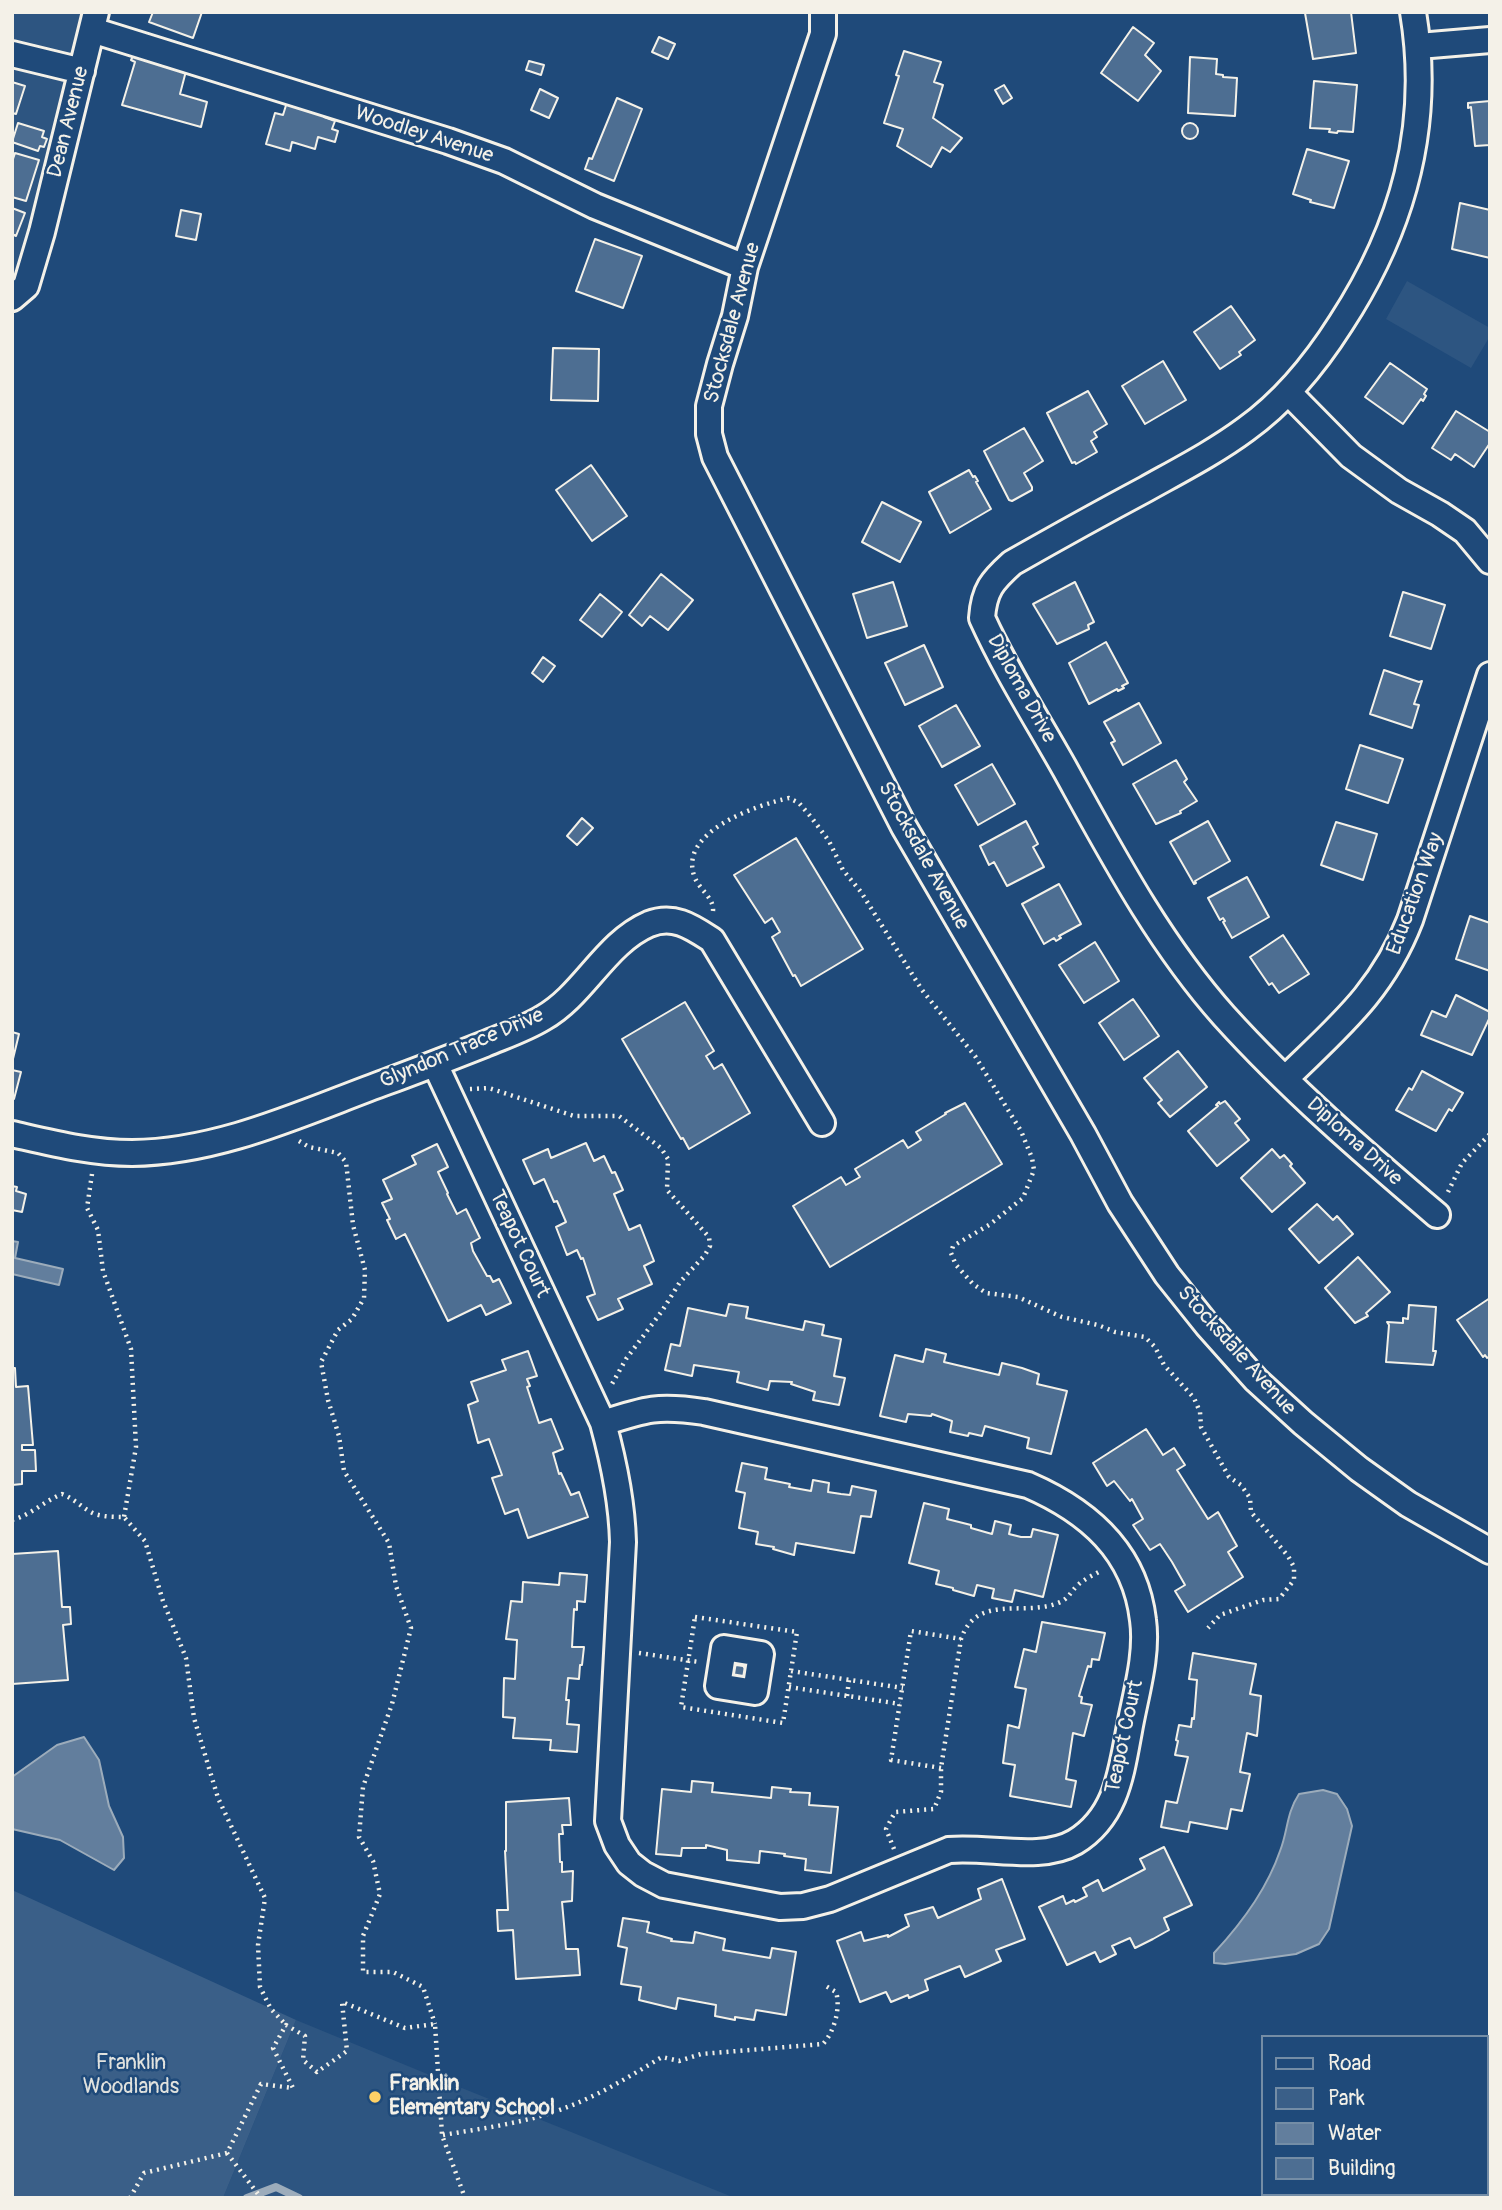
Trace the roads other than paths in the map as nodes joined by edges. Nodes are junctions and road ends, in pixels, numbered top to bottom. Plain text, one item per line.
1 (822, 12) edge
2 (1413, 12) edge
3 (94, 21) edge
4 (1490, 40) edge
5 (1419, 46) junction
6 (12, 54) edge
7 (82, 71) junction
8 (745, 267) junction
9 (12, 298) edge
10 (1289, 393) junction
11 (1490, 561) edge
12 (1490, 675) edge
13 (435, 1064) junction
14 (1285, 1079) junction
15 (822, 1123) dead end
16 (12, 1134) edge
17 (1437, 1215) road end
18 (598, 1413) junction
19 (1490, 1552) edge

1 - 8 street, Stocksdale Avenue
2 - 5 street, Diploma Drive
3 - 7 street, Dean Avenue
3 - 8 street, Woodley Avenue
4 - 5 street
5 - 10 street, Diploma Drive
6 - 7 street
7 - 9 street, Dean Avenue
8 - 19 street, Stocksdale Avenue
10 - 11 street
10 - 14 street, Diploma Drive
12 - 14 street, Education Way
13 - 15 street, Glyndon Trace Drive
13 - 16 street, Glyndon Trace Drive
13 - 18 street, Teapot Court
14 - 17 street, Diploma Drive
18 - 18 street, Teapot Court

